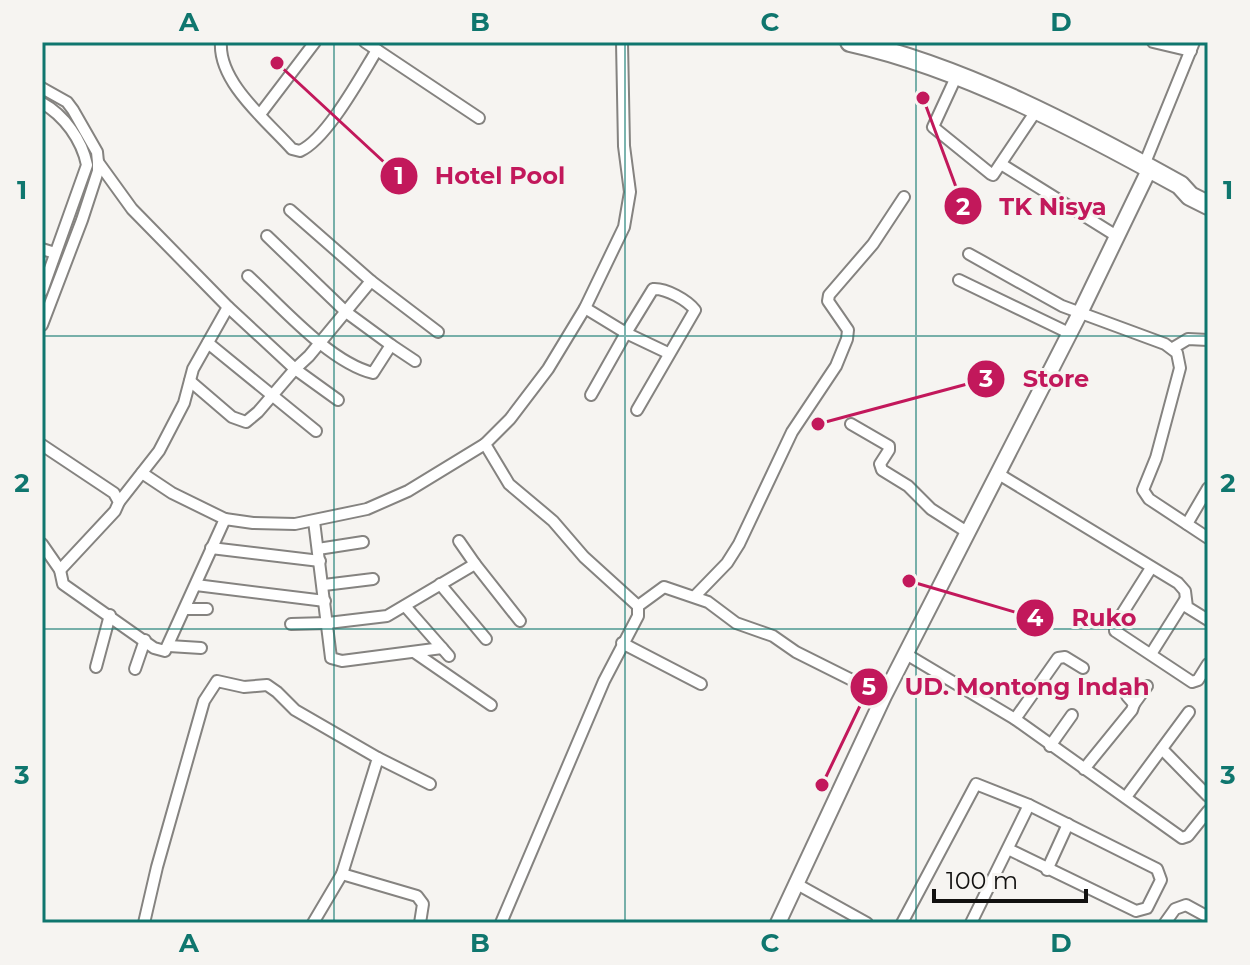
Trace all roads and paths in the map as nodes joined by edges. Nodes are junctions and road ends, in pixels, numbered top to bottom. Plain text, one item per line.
1 (221, 42) edge
2 (315, 42) edge
3 (365, 42) edge
4 (622, 42) edge
5 (1153, 42) edge
6 (857, 43) edge
7 (1192, 46) edge
8 (898, 48) edge
9 (377, 50) junction
10 (957, 75) junction
11 (42, 88) edge
12 (42, 103) edge
13 (1036, 111) junction
14 (261, 113) junction
15 (479, 118) dead end
16 (98, 162) junction
17 (1001, 164) junction
18 (1147, 166) junction
19 (1180, 185) junction
20 (1208, 195) edge
21 (904, 197) dead end
22 (1208, 205) edge
23 (290, 210) dead end
24 (69, 215) junction
25 (82, 220) junction
26 (1115, 235) junction
27 (267, 236) dead end
28 (42, 249) edge
29 (55, 253) junction
30 (969, 254) dead end
31 (248, 276) dead end
32 (959, 280) dead end
33 (371, 281) junction
34 (42, 291) edge
35 (228, 307) junction
36 (585, 308) junction
37 (346, 312) junction
38 (1080, 313) junction
39 (42, 325) edge
40 (438, 332) dead end
41 (626, 333) junction
42 (1069, 333) junction
43 (1208, 340) edge
44 (320, 342) junction
45 (208, 343) junction
46 (391, 345) junction
47 (1173, 348) junction
48 (668, 353) junction
49 (415, 361) dead end
50 (295, 369) junction
51 (190, 381) junction
52 (591, 395) dead end
53 (272, 396) junction
54 (338, 400) dead end
55 (637, 410) dead end
56 (851, 424) dead end
57 (316, 431) dead end
58 (485, 444) junction
59 (42, 445) edge
60 (142, 473) junction
61 (997, 473) junction
62 (1208, 488) edge
63 (119, 502) junction
64 (225, 519) junction
65 (314, 521) junction
66 (1187, 524) junction
67 (967, 532) junction
68 (1208, 538) edge
69 (459, 541) dead end
70 (363, 542) dead end
71 (42, 544) edge
72 (211, 548) junction
73 (319, 555) junction
74 (475, 564) junction
75 (1151, 568) junction
76 (60, 570) junction
77 (373, 579) dead end
78 (440, 584) junction
79 (196, 585) junction
80 (324, 585) junction
81 (695, 596) junction
82 (1185, 600) junction
83 (325, 601) junction
84 (405, 606) junction
85 (638, 606) junction
86 (185, 609) junction
87 (207, 609) dead end
88 (110, 615) junction
89 (1208, 620) edge
90 (520, 621) dead end
91 (328, 623) junction
92 (291, 624) dead end
93 (486, 639) dead end
94 (145, 640) junction
95 (622, 643) junction
96 (169, 646) junction
97 (201, 648) dead end
98 (414, 652) junction
99 (906, 654) junction
100 (1151, 654) junction
101 (1208, 664) edge
102 (96, 667) dead end
103 (1083, 668) dead end
104 (135, 669) dead end
105 (701, 684) dead end
106 (1147, 686) dead end
107 (884, 696) junction
108 (491, 705) dead end
109 (1189, 712) dead end
110 (1072, 715) dead end
111 (1015, 719) junction
112 (1050, 746) junction
113 (1162, 749) junction
114 (378, 758) junction
115 (1084, 769) junction
116 (430, 784) dead end
117 (1208, 796) edge
118 (1126, 797) junction
119 (1029, 805) junction
120 (1208, 811) edge
121 (1068, 824) junction
122 (1008, 849) junction
123 (1047, 870) junction
124 (342, 874) junction
125 (795, 883) junction
126 (1205, 918) edge
127 (144, 923) edge
128 (313, 923) edge
129 (420, 923) edge
130 (501, 923) edge
131 (778, 923) edge
132 (867, 923) edge
133 (902, 923) edge
134 (971, 923) edge
135 (1165, 923) edge

1 - 14 street
2 - 14 street
3 - 9 street
4 - 36 street
5 - 7 street
6 - 8 highway
7 - 18 street
8 - 10 highway
9 - 14 street
9 - 15 street
10 - 13 highway
10 - 17 street
11 - 16 street
12 - 24 street
13 - 17 street
13 - 18 highway
16 - 25 street
16 - 35 street
17 - 26 street
18 - 19 highway
18 - 26 main road
19 - 20 highway
19 - 22 highway
21 - 81 street
23 - 33 street
24 - 25 street
24 - 29 street
25 - 39 street
26 - 38 main road
27 - 37 street
28 - 29 street
29 - 34 street
30 - 38 street
31 - 44 street
32 - 42 street
33 - 37 street
33 - 40 street
35 - 45 street
35 - 50 street
36 - 41 street
36 - 58 street
37 - 44 street
37 - 46 street
38 - 42 main road
38 - 47 street
41 - 48 street
41 - 48 street
41 - 52 street
42 - 61 main road
43 - 47 street
44 - 46 street
44 - 50 street
45 - 51 street
45 - 53 street
46 - 49 street
47 - 66 street
48 - 55 street
50 - 53 street
50 - 54 street
51 - 53 street
51 - 60 street
53 - 57 street
56 - 67 street
58 - 65 street
58 - 85 street
59 - 63 street
60 - 63 street
60 - 64 street
61 - 67 main road
61 - 75 street
62 - 66 street
63 - 76 street
64 - 65 street
64 - 72 street
65 - 73 street
66 - 68 street
67 - 99 main road
69 - 74 street
70 - 73 street
71 - 76 street
72 - 73 street
72 - 79 street
73 - 80 street
74 - 78 street
74 - 90 street
75 - 82 street
75 - 100 street
76 - 88 street
77 - 80 street
78 - 84 street
78 - 93 street
79 - 83 street
79 - 86 street
80 - 83 street
81 - 85 street
81 - 107 street
82 - 89 street
82 - 100 street
83 - 91 street
84 - 91 street
84 - 98 street
85 - 95 street
86 - 87 street
86 - 96 street
88 - 94 street
88 - 102 street
91 - 92 street
91 - 98 street
94 - 96 street
94 - 104 street
95 - 105 street
95 - 130 street
96 - 97 street
98 - 108 street
99 - 107 main road
99 - 111 street
100 - 101 street
103 - 111 street
106 - 115 street
107 - 125 main road
109 - 113 street
110 - 112 street
111 - 112 street
112 - 115 street
113 - 117 street
113 - 118 street
114 - 116 street
114 - 124 street
114 - 127 street
115 - 118 street
118 - 120 street
119 - 121 street
119 - 122 street
119 - 133 street
121 - 123 street
121 - 123 street
122 - 123 street
122 - 134 street
124 - 128 street
124 - 129 street
125 - 131 main road
125 - 132 street
126 - 135 street

